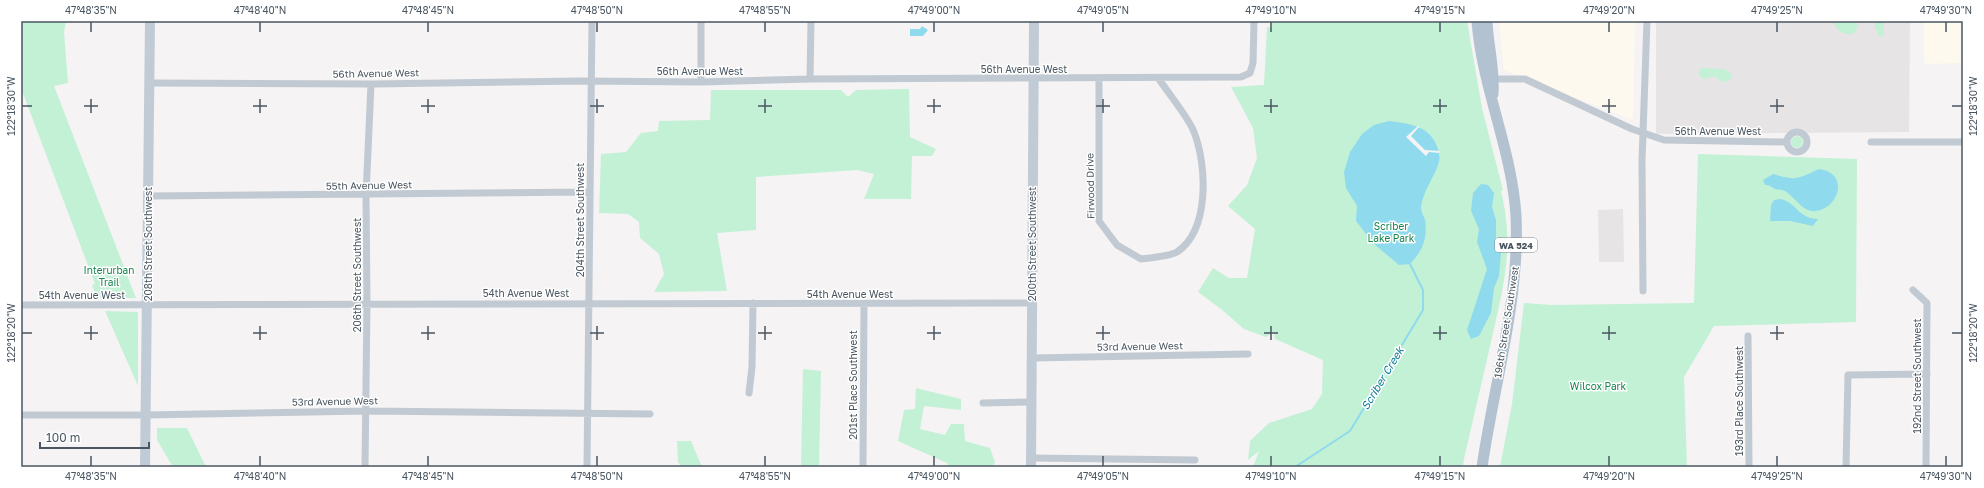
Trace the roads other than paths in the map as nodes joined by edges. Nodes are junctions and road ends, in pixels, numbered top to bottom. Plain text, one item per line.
1 (150, 21) edge
2 (592, 21) edge
3 (701, 21) edge
4 (811, 21) edge
5 (1034, 21) edge
6 (1254, 21) edge
7 (1476, 21) edge
8 (1487, 21) edge
9 (1647, 21) edge
10 (1479, 48) junction
11 (810, 79) junction
12 (1099, 79) junction
13 (1158, 79) junction
14 (1494, 79) junction
15 (592, 80) junction
16 (1034, 80) junction
17 (701, 82) junction
18 (149, 83) junction
19 (371, 84) junction
20 (1492, 107) junction
21 (1645, 135) junction
22 (1786, 142) dead end
23 (1871, 142) dead end
24 (1963, 142) edge
25 (589, 192) junction
26 (366, 195) junction
27 (148, 196) junction
28 (1913, 290) dead end
29 (1643, 291) dead end
30 (1032, 302) junction
31 (367, 303) junction
32 (589, 303) junction
33 (753, 303) junction
34 (148, 304) junction
35 (864, 304) junction
36 (21, 305) edge
37 (1748, 336) dead end
38 (1248, 354) dead end
39 (1032, 358) junction
40 (1927, 374) junction
41 (749, 393) dead end
42 (1031, 402) junction
43 (983, 403) dead end
44 (367, 411) junction
45 (588, 413) junction
46 (650, 414) dead end
47 (21, 415) edge
48 (146, 415) junction
49 (1195, 460) dead end
50 (1031, 463) edge
51 (145, 467) edge
52 (365, 467) edge
53 (587, 467) edge
54 (863, 467) edge
55 (1482, 467) edge
56 (1749, 467) edge
57 (1846, 467) edge
58 (1926, 467) edge

1 - 18 street, 208th Street Southwest
2 - 15 street, 204th Street Southwest
3 - 17 street
4 - 11 street
5 - 16 street, 200th Street Southwest
6 - 13 street, 56th Avenue West
7 - 10 main road, 196th Street Southwest
8 - 14 main road, 196th Street Southwest / WA 524
9 - 21 street
10 - 14 main road
10 - 20 main road, 196th Street Southwest
11 - 16 street, 56th Avenue West
11 - 17 street, 56th Avenue West
12 - 13 street, 56th Avenue West
12 - 13 street, Firwood Drive
12 - 16 street, 56th Avenue West
14 - 20 main road, 196th Street Southwest / WA 524
14 - 21 street, 56th Avenue West
15 - 17 street, 56th Avenue West
15 - 19 street, 56th Avenue West
15 - 25 street, 204th Street Southwest
16 - 30 street, 200th Street Southwest
18 - 19 street, 56th Avenue West
18 - 27 street, 208th Street Southwest
19 - 26 street, 206th Street Southwest
20 - 55 main road, 196th Street Southwest / WA 524
21 - 22 street, 56th Avenue West
21 - 29 street
23 - 24 street
25 - 26 street, 55th Avenue West
25 - 32 street, 204th Street Southwest
26 - 27 street, 55th Avenue West
26 - 31 street, 206th Street Southwest
27 - 34 street, 208th Street Southwest
28 - 40 street, 192nd Street Southwest
30 - 35 street, 54th Avenue West
30 - 39 street, 200th Street Southwest
31 - 32 street, 54th Avenue West
31 - 34 street, 54th Avenue West
31 - 44 street, 206th Street Southwest
32 - 33 street, 54th Avenue West
32 - 45 street, 204th Street Southwest
33 - 35 street, 54th Avenue West
33 - 41 street
34 - 36 street, 54th Avenue West
34 - 48 street, 208th Street Southwest
35 - 54 street, 201st Place Southwest
37 - 56 street, 193rd Place Southwest
38 - 39 street, 53rd Avenue West
39 - 42 street, 200th Street Southwest
40 - 57 street
40 - 58 street, 192nd Street Southwest
42 - 43 street
42 - 50 street, 200th Street Southwest
44 - 45 street, 53rd Avenue West
44 - 48 street, 53rd Avenue West
44 - 52 street, 206th Street Southwest
45 - 46 street, 53rd Avenue West
45 - 53 street, 204th Street Southwest
47 - 48 street, 53rd Avenue West
48 - 51 street, 208th Street Southwest
49 - 50 street

